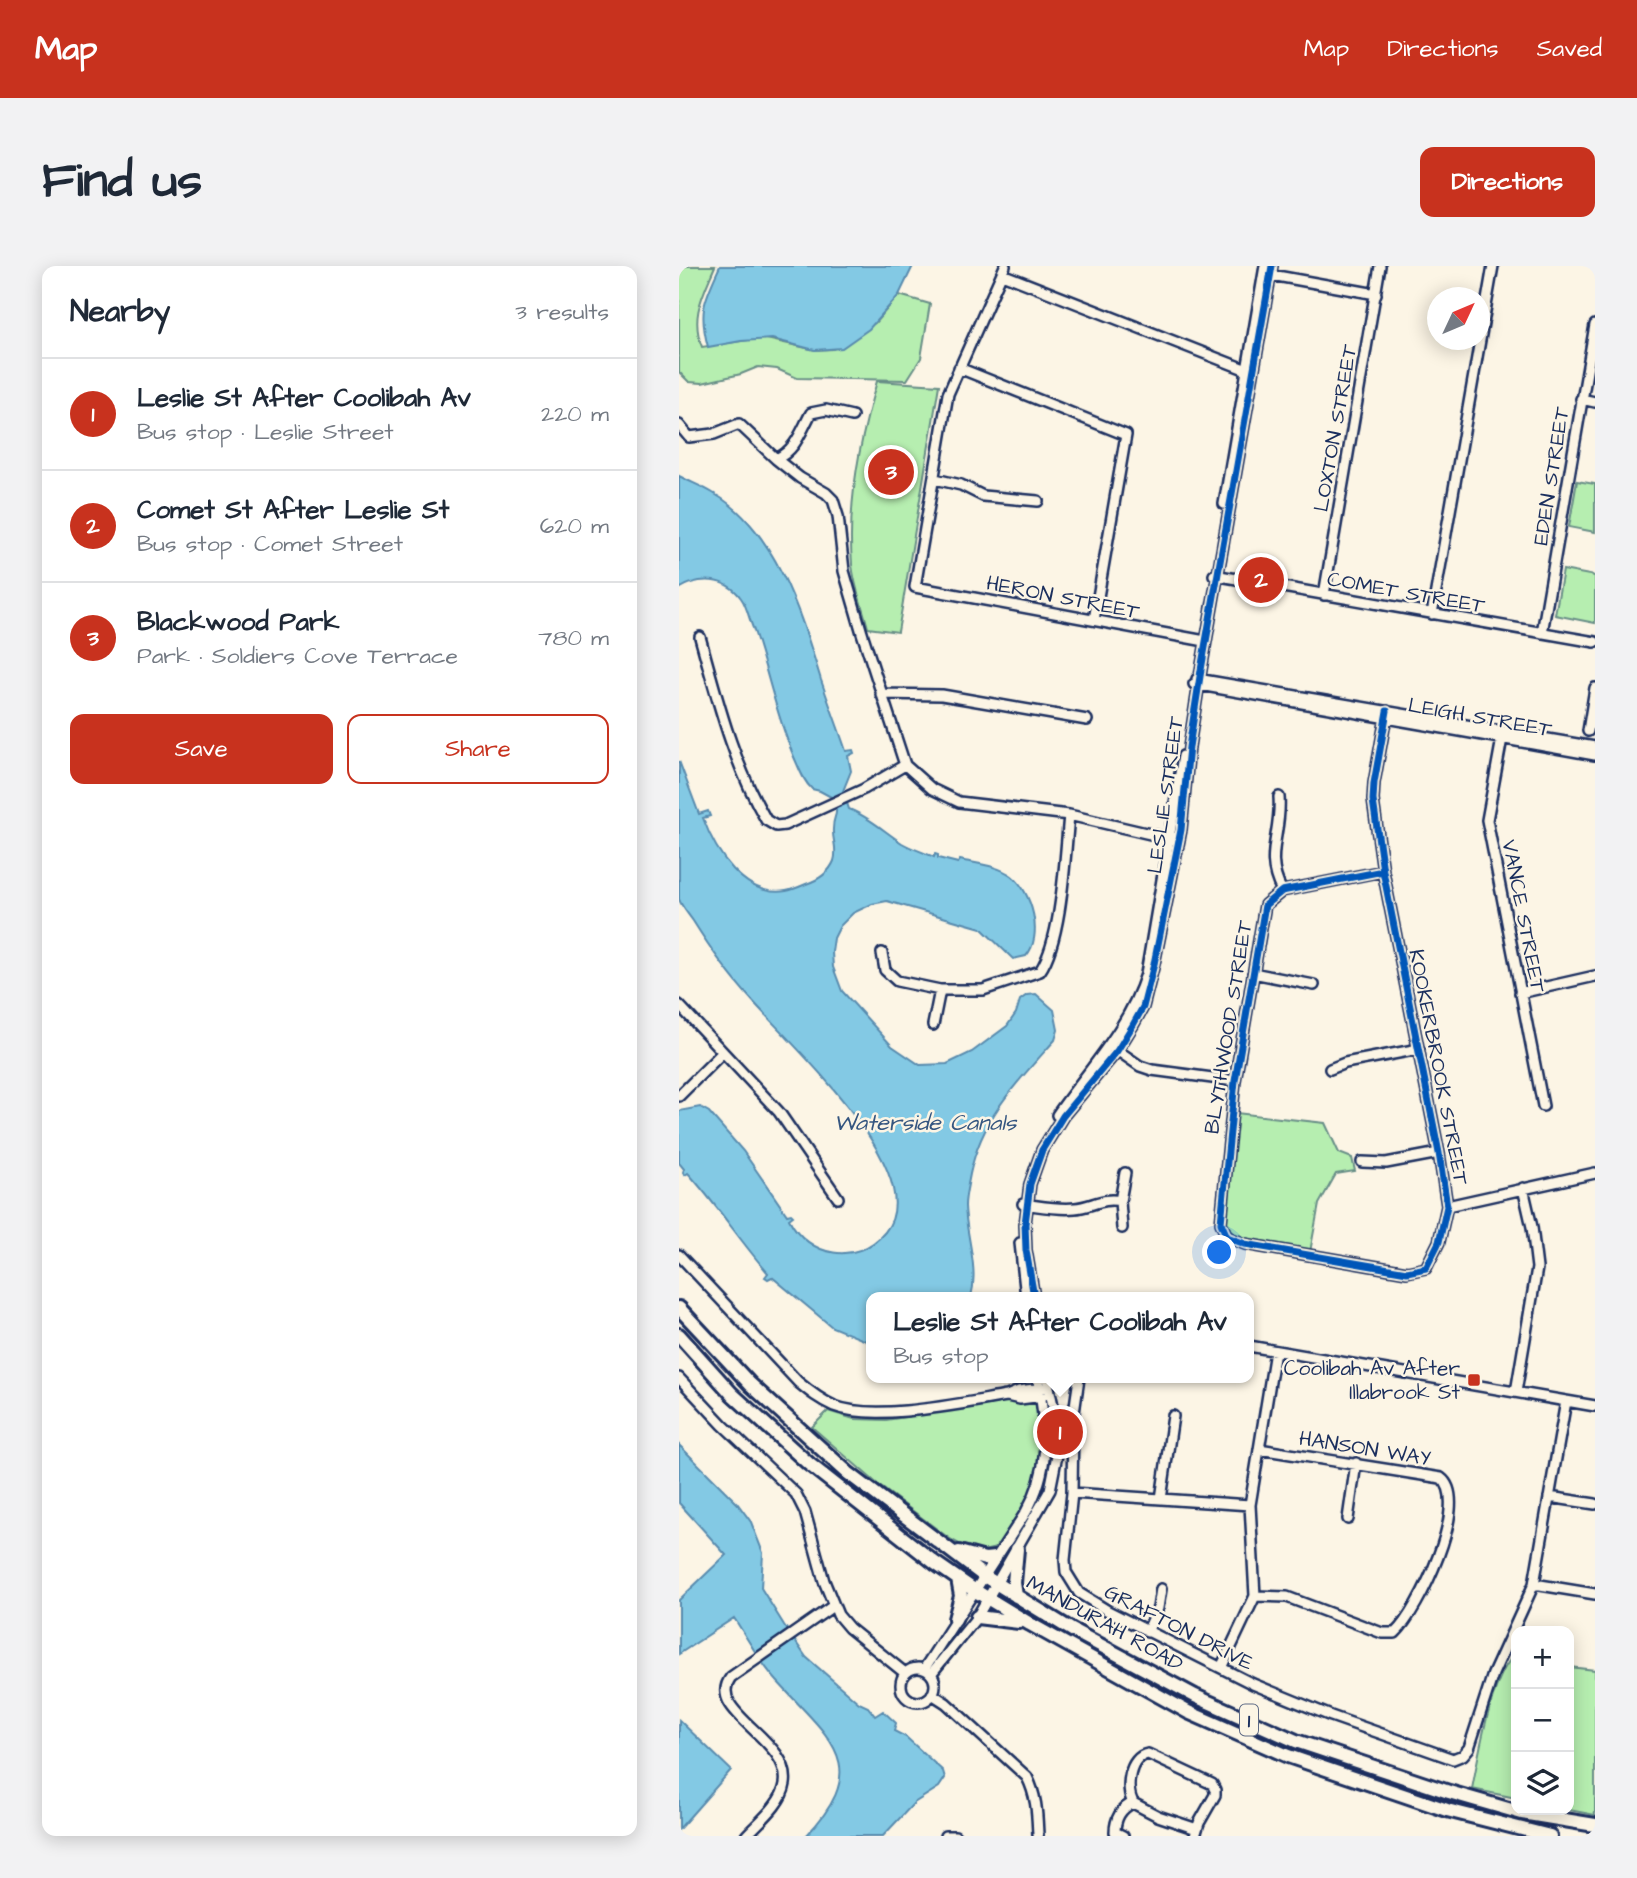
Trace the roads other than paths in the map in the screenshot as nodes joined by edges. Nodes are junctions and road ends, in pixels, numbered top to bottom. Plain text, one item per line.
1 (1380, 266) edge
2 (1493, 266) edge
3 (1004, 270) edge
4 (1268, 270) edge
5 (1375, 294) junction
6 (1595, 325) edge
7 (959, 368) junction
8 (1250, 372) junction
9 (1581, 399) junction
10 (1595, 402) edge
11 (744, 412) dead end
12 (852, 416) dead end
13 (739, 424) junction
14 (679, 425) edge
15 (776, 459) junction
16 (935, 479) junction
17 (1038, 502) dead end
18 (1214, 575) junction
19 (1324, 595) junction
20 (1432, 614) junction
21 (1094, 620) junction
22 (1542, 633) junction
23 (700, 636) dead end
24 (1203, 640) junction
25 (1595, 642) edge
26 (1197, 682) junction
27 (1595, 688) edge
28 (881, 694) junction
29 (1385, 715) junction
30 (1087, 720) dead end
31 (1588, 731) dead end
32 (1502, 735) junction
33 (1595, 747) edge
34 (1595, 755) edge
35 (905, 765) junction
36 (1279, 797) dead end
37 (1069, 815) junction
38 (1175, 837) junction
39 (1384, 870) junction
40 (1282, 891) junction
41 (882, 953) dead end
42 (1253, 972) junction
43 (1595, 976) edge
44 (1314, 985) dead end
45 (940, 990) junction
46 (1520, 993) junction
47 (679, 1005) edge
48 (933, 1025) dead end
49 (1109, 1045) junction
50 (1419, 1049) junction
51 (1117, 1051) junction
52 (723, 1052) junction
53 (1330, 1069) dead end
54 (1235, 1081) junction
55 (679, 1096) edge
56 (1543, 1107) dead end
57 (1439, 1153) junction
58 (1363, 1162) dead end
59 (1125, 1173) dead end
60 (1595, 1173) edge
61 (1523, 1188) junction
62 (838, 1198) dead end
63 (1120, 1201) junction
64 (1024, 1204) junction
65 (1447, 1206) junction
66 (1122, 1228) dead end
67 (1227, 1237) joint
68 (679, 1255) edge
69 (1025, 1292) edge
70 (1033, 1292) edge
71 (679, 1308) edge
72 (679, 1335) edge
73 (1254, 1347) edge
74 (1275, 1351) junction
75 (679, 1378) edge
76 (1078, 1383) edge
77 (1044, 1387) edge
78 (1516, 1392) junction
79 (1566, 1401) junction
80 (1595, 1406) edge
81 (1173, 1416) dead end
82 (1259, 1449) junction
83 (1356, 1463) junction
84 (1072, 1493) junction
85 (1549, 1497) junction
86 (1161, 1499) junction
87 (1595, 1503) edge
88 (1249, 1505) junction
89 (1348, 1519) dead end
90 (946, 1548) junction
91 (1017, 1549) junction
92 (995, 1558) junction
93 (958, 1579) junction
94 (989, 1579) junction
95 (1534, 1584) junction
96 (1161, 1589) dead end
97 (974, 1590) junction
98 (1595, 1594) edge
99 (1016, 1596) junction
100 (1255, 1596) junction
101 (986, 1598) junction
102 (833, 1606) junction
103 (977, 1617) junction
104 (955, 1619) junction
105 (1030, 1624) junction
106 (1147, 1632) junction
107 (1221, 1668) junction
108 (927, 1672) junction
109 (905, 1673) junction
110 (932, 1694) junction
111 (1133, 1803) junction
112 (1595, 1825) edge
113 (1196, 1834) edge
114 (746, 1836) edge
115 (944, 1836) edge
116 (955, 1836) edge
117 (1038, 1836) edge
118 (1123, 1836) edge
119 (1550, 1836) edge

1 - 5 street, LOXTON STREET
2 - 20 street
3 - 7 street
3 - 8 street
4 - 5 street
4 - 8 street, LESLIE STREET
5 - 19 street, LOXTON STREET
6 - 9 street, EDEN STREET
7 - 16 street
7 - 21 street
8 - 18 street, LESLIE STREET
9 - 10 street
9 - 22 street, EDEN STREET
11 - 13 street
12 - 15 street
13 - 14 street
13 - 15 street
15 - 28 street
16 - 17 street
16 - 21 street, HERON STREET
18 - 19 street, COMET STREET
18 - 24 street, LESLIE STREET
19 - 20 street, COMET STREET
20 - 22 street, COMET STREET
21 - 24 street, HERON STREET
22 - 25 street, COMET STREET
23 - 35 street
24 - 26 street, LESLIE STREET
26 - 29 street, LEIGH STREET
26 - 38 street, LESLIE STREET
27 - 31 street
28 - 30 street
28 - 35 street
29 - 32 street, LEIGH STREET
29 - 39 street, KOOKERBROOK STREET
32 - 33 street, LEIGH STREET
32 - 34 street, LEIGH STREET
32 - 46 street, VANCE STREET
35 - 37 street
36 - 40 street
37 - 38 street
37 - 45 street
38 - 49 street, LESLIE STREET
38 - 51 street, LESLIE STREET
39 - 40 street
39 - 50 street, KOOKERBROOK STREET
40 - 42 street, BLYTHWOOD STREET
41 - 45 street
42 - 44 street
42 - 54 street, BLYTHWOOD STREET
43 - 46 street
45 - 48 street
46 - 56 street, VANCE STREET
47 - 52 street
49 - 51 street
49 - 64 street, LESLIE STREET
50 - 53 street
50 - 57 street, KOOKERBROOK STREET
51 - 54 street
51 - 64 street, LESLIE STREET
52 - 55 street
52 - 62 street
54 - 67 street, BLYTHWOOD STREET
57 - 58 street
57 - 65 street, KOOKERBROOK STREET
59 - 63 street
60 - 61 street
61 - 65 street
61 - 78 street
63 - 64 street
63 - 66 street
64 - 69 street, LESLIE STREET
64 - 70 street, LESLIE STREET
65 - 67 street, KOOKERBROOK STREET
68 - 77 street
71 - 90 highway, MANDURAH ROAD / 1
72 - 93 highway, MANDURAH ROAD / 1
73 - 74 street
74 - 78 street
74 - 82 street
75 - 102 street
76 - 84 street, GRAFTON DRIVE
77 - 91 street
77 - 92 street
78 - 79 street
79 - 80 street
79 - 85 street
81 - 86 street
82 - 83 street, HANSON WAY
82 - 88 street
83 - 89 street
83 - 100 street, HANSON WAY
84 - 86 street
84 - 106 street, GRAFTON DRIVE
85 - 87 street
85 - 95 street
86 - 88 street
88 - 100 street
90 - 92 highway
90 - 94 highway, MANDURAH ROAD / 1
91 - 94 street
91 - 99 highway
92 - 94 street
93 - 97 highway, MANDURAH ROAD / 1
93 - 104 highway
94 - 97 street
94 - 99 highway, MANDURAH ROAD / 1
94 - 101 street
95 - 98 street
95 - 107 street, GRAFTON DRIVE
96 - 106 street
97 - 101 highway, MANDURAH ROAD / 1
97 - 104 street
99 - 112 highway, MANDURAH ROAD / 1
100 - 107 street
101 - 103 street
101 - 105 highway, MANDURAH ROAD / 1
102 - 109 street
102 - 114 street
103 - 105 highway
103 - 108 street
104 - 108 street
105 - 119 highway, MANDURAH ROAD / 1
106 - 107 street, GRAFTON DRIVE
108 - 109 street
108 - 110 street
109 - 110 street
110 - 117 street
111 - 113 street
111 - 113 street
111 - 118 street
115 - 116 street

